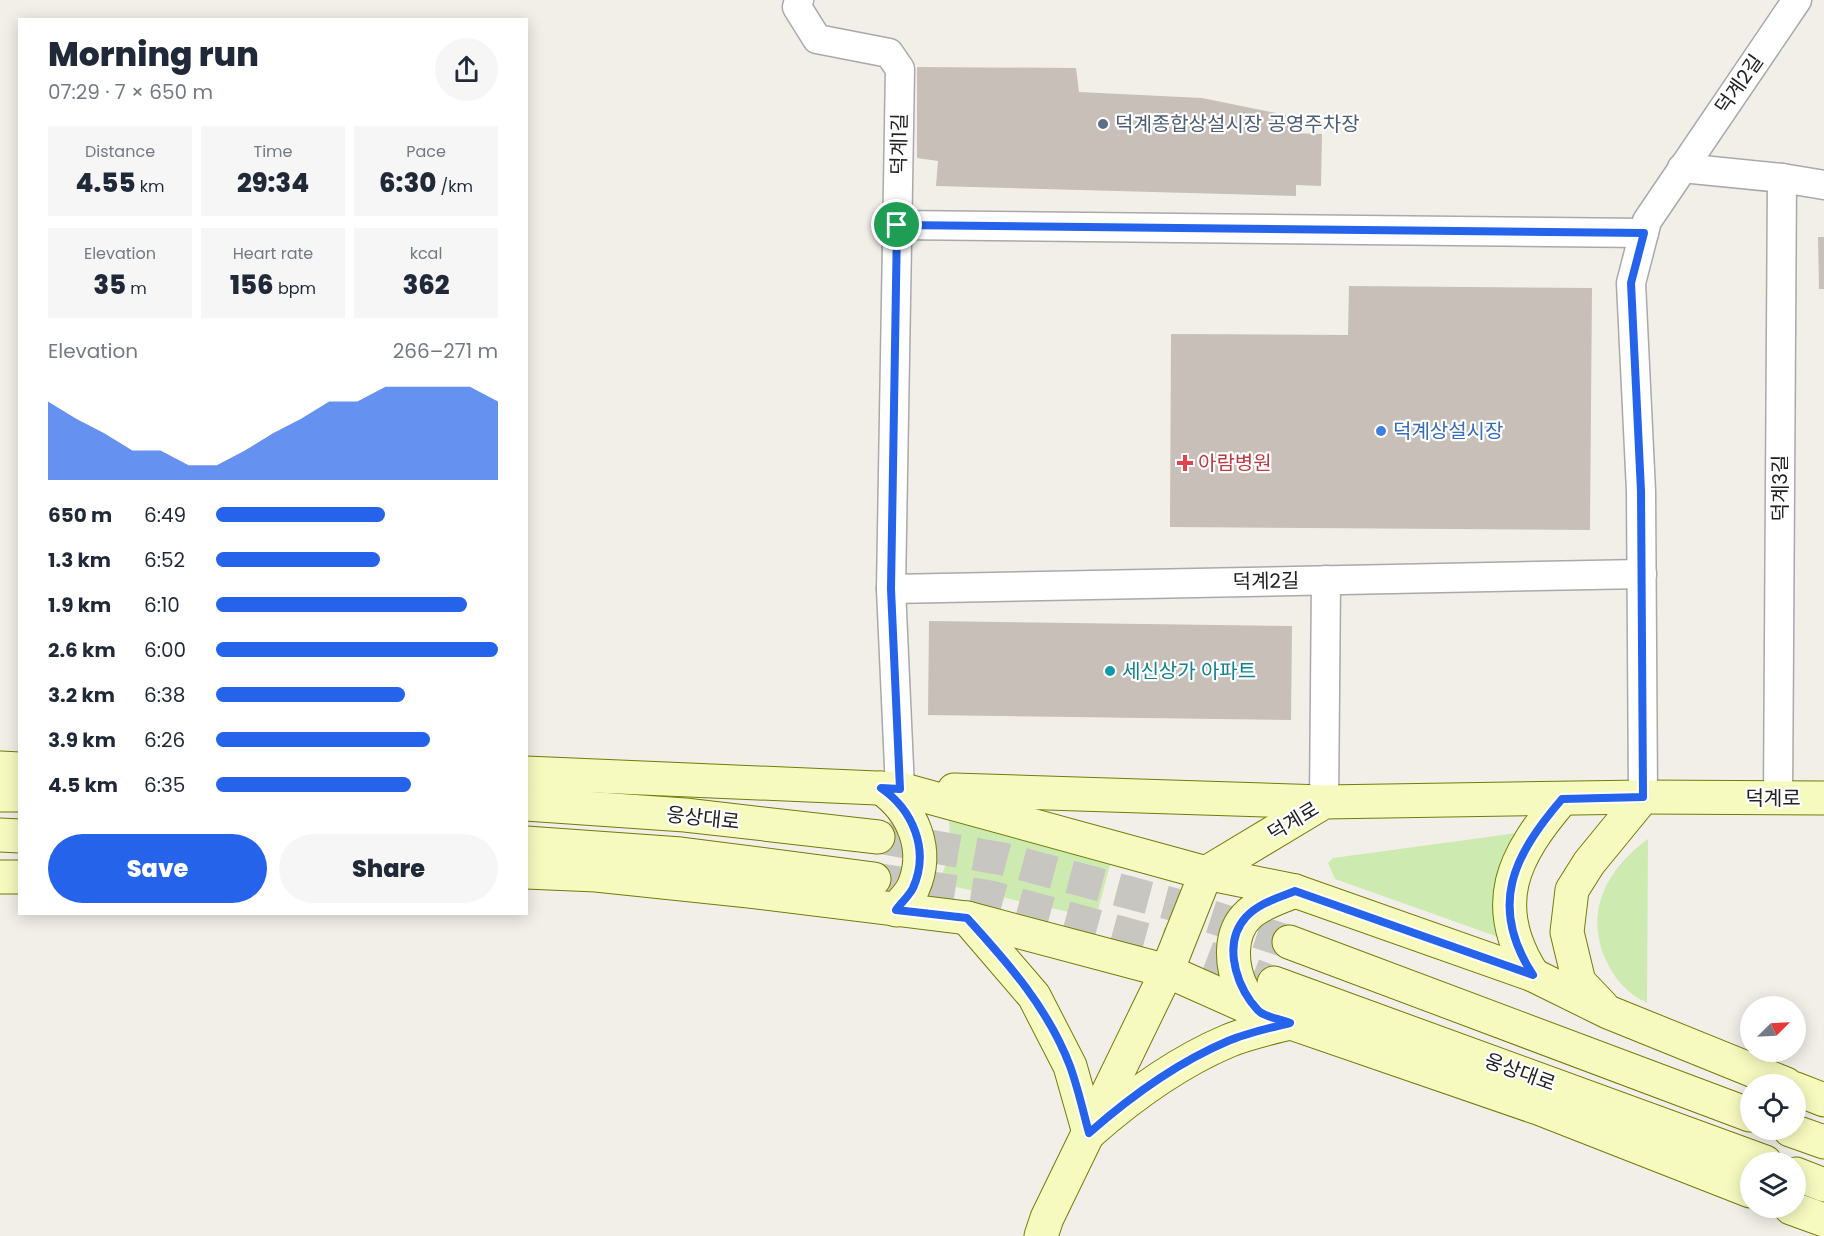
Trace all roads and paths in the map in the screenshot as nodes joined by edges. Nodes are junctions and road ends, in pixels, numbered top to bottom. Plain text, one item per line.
1 (799, 0) edge
2 (1797, 0) edge
3 (1682, 168) junction
4 (1782, 178) junction
5 (1824, 185) edge
6 (897, 225) junction
7 (1644, 233) junction
8 (1642, 574) junction
9 (1326, 580) junction
10 (891, 589) junction
11 (0, 768) edge
12 (18, 769) edge
13 (528, 773) edge
14 (890, 788) junction
15 (0, 795) edge
16 (18, 795) edge
17 (1643, 797) junction
18 (1778, 798) junction
19 (1824, 798) edge
20 (1562, 799) junction
21 (1324, 802) junction
22 (528, 804) edge
23 (0, 836) edge
24 (18, 836) edge
25 (878, 837) tunnel mouth
26 (528, 843) edge
27 (528, 872) edge
28 (1206, 873) junction
29 (0, 877) edge
30 (18, 877) edge
31 (874, 879) tunnel mouth
32 (1295, 891) junction
33 (896, 910) junction
34 (967, 918) junction
35 (1289, 942) tunnel mouth
36 (1167, 971) junction
37 (1533, 975) junction
38 (1274, 983) tunnel mouth
39 (1259, 1012) junction
40 (1608, 1012) junction
41 (1290, 1023) junction
42 (1761, 1074) edge
43 (1806, 1093) edge
44 (1824, 1100) edge
45 (1740, 1111) edge
46 (1089, 1133) junction
47 (1806, 1136) edge
48 (1824, 1142) edge
49 (1740, 1153) edge
50 (1806, 1178) edge
51 (1824, 1185) edge
52 (1740, 1187) edge
53 (1806, 1213) edge
54 (1824, 1220) edge
55 (1041, 1236) edge

1 - 6 street, 덕계1길
2 - 3 street, 덕계2길
3 - 4 street
3 - 7 street, 덕계2길
4 - 5 street
4 - 18 street, 덕계3길
6 - 7 street
6 - 10 street, 덕계1길
7 - 8 street, 덕계2길
8 - 9 street, 덕계2길
8 - 17 street, 덕계2길
9 - 10 street, 덕계2길
9 - 21 street
10 - 14 street, 덕계1길
11 - 12 main road
13 - 14 main road
14 - 21 main road
14 - 28 main road
14 - 33 main road
15 - 16 main road
17 - 18 main road, 덕계로
17 - 20 main road, 덕계로
17 - 40 main road
18 - 19 main road, 덕계로
20 - 21 main road, 덕계로
20 - 37 main road
21 - 28 main road, 덕계로
22 - 25 main road, 웅상대로
23 - 24 main road
26 - 31 main road, 웅상대로
27 - 33 main road
28 - 32 main road
28 - 36 main road
29 - 30 main road
32 - 37 main road
32 - 39 main road
33 - 34 main road
34 - 36 main road
34 - 46 main road
35 - 45 main road, 웅상대로
36 - 39 main road
36 - 46 main road
37 - 40 main road
38 - 49 main road, 웅상대로
39 - 41 main road
40 - 42 main road
41 - 46 main road
41 - 52 main road
43 - 44 main road
46 - 55 main road
47 - 48 main road
50 - 51 main road
53 - 54 main road

